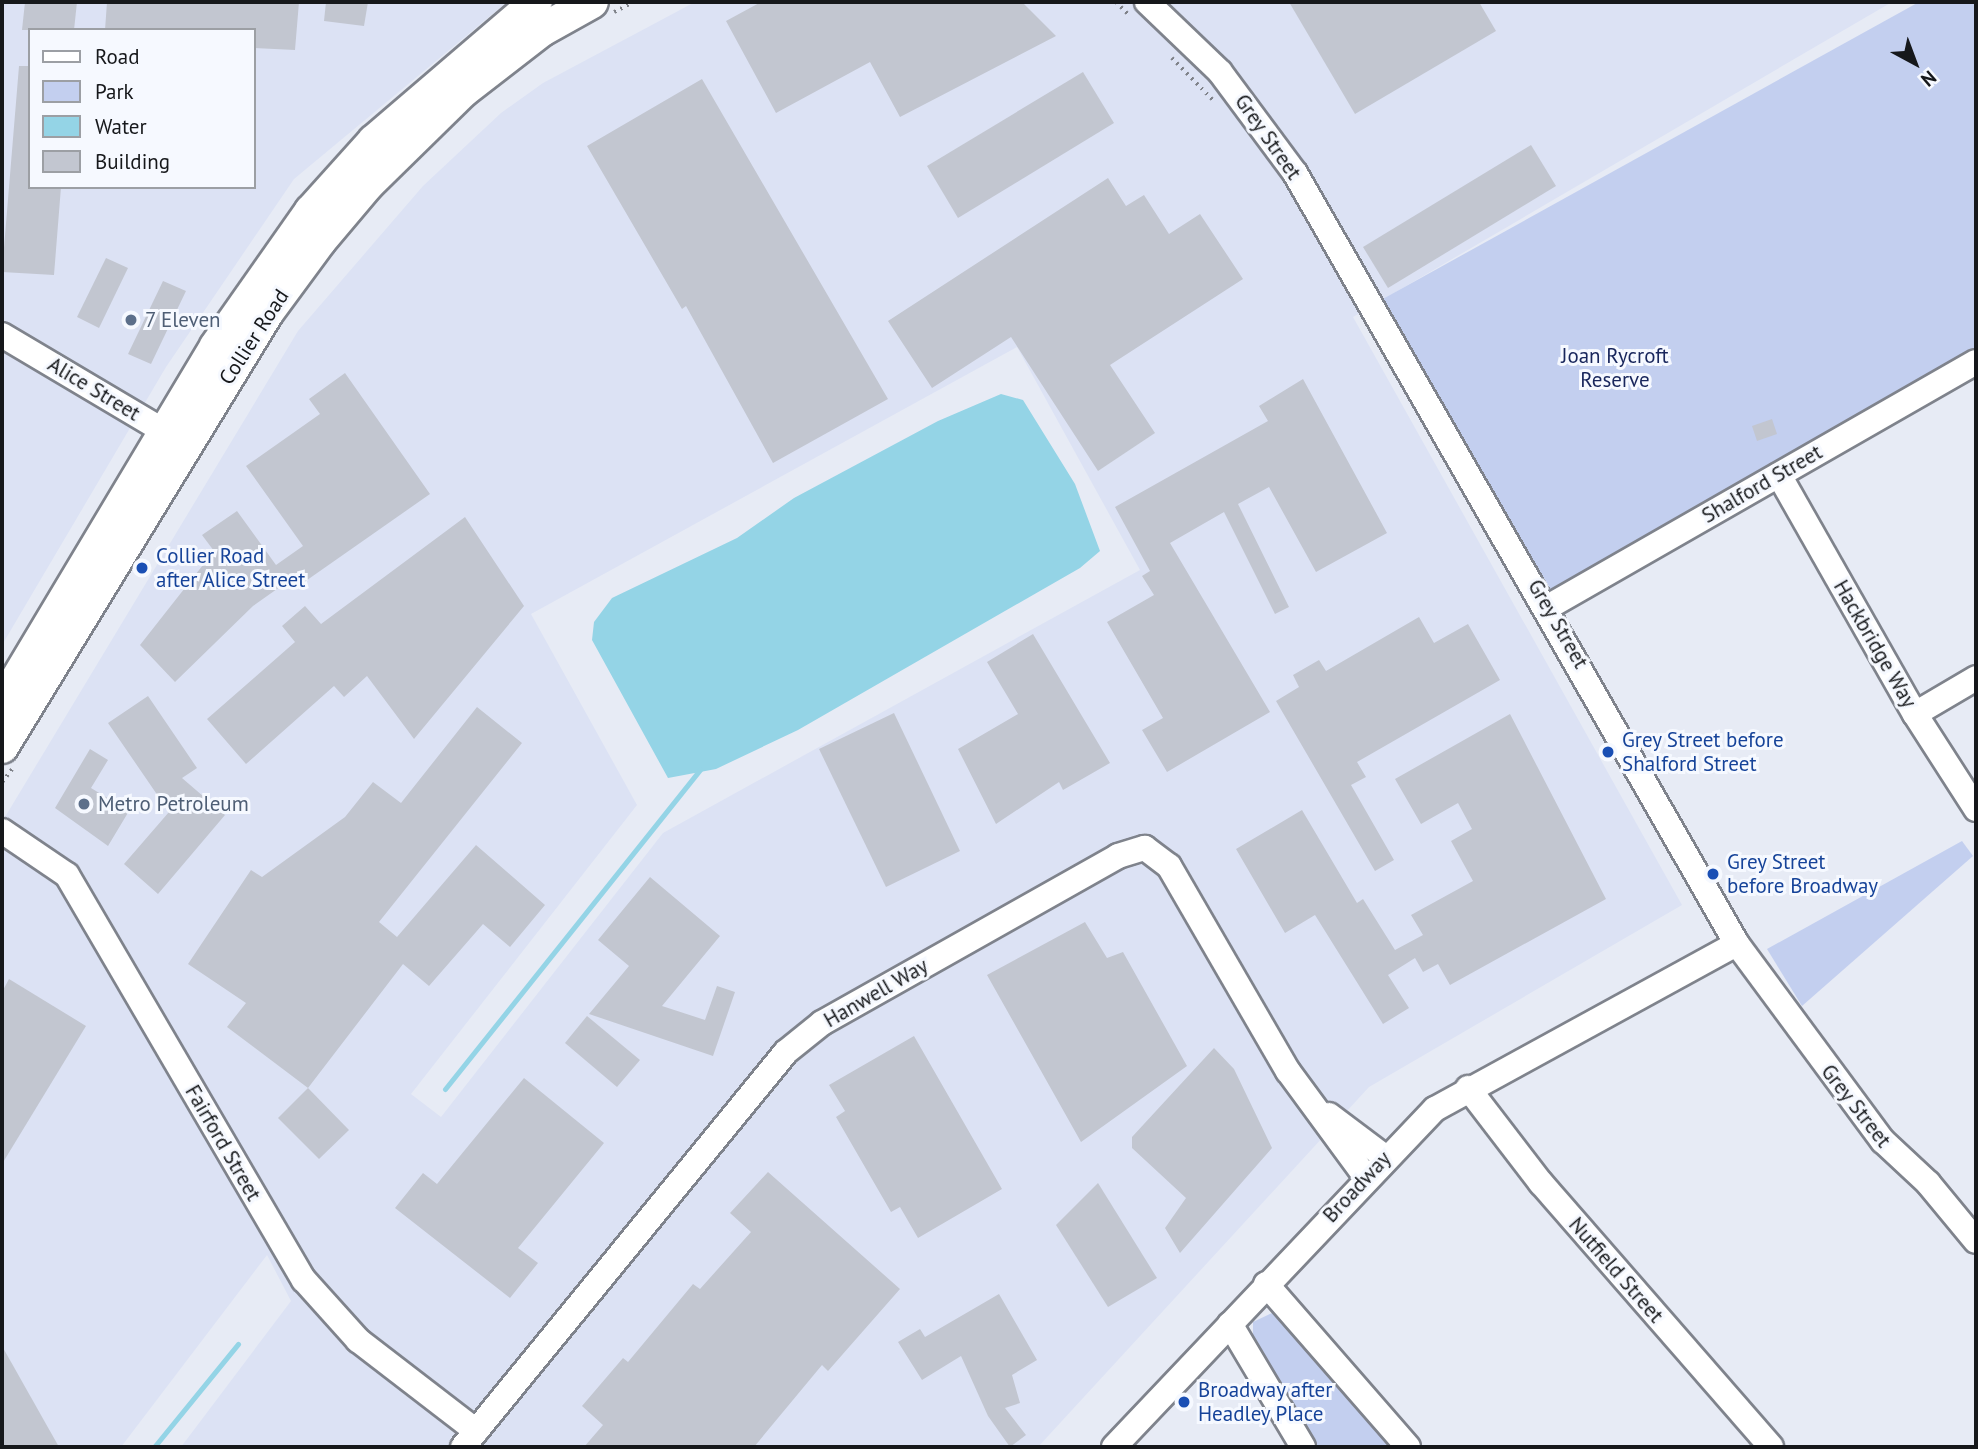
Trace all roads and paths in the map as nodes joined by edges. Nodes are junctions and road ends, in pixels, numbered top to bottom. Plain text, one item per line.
1 (536, 2) edge
2 (634, 2) edge
3 (1116, 2) edge
4 (597, 10) edge
5 (1140, 10) edge
6 (1167, 52) dead end
7 (1219, 107) dead end
8 (2, 335) edge
9 (1976, 362) edge
10 (176, 438) junction
11 (1779, 475) junction
12 (1548, 607) junction
13 (1976, 678) edge
14 (2, 704) edge
15 (1915, 714) junction
16 (9, 756) edge
17 (2, 782) edge
18 (1976, 809) edge
19 (2, 831) edge
20 (1733, 937) junction
21 (1468, 1088) junction
22 (1317, 1107) junction
23 (1385, 1157) junction
24 (1366, 1177) junction
25 (1976, 1241) edge
26 (1266, 1284) junction
27 (1230, 1324) junction
28 (469, 1439) edge
29 (1114, 1447) edge
30 (1303, 1447) edge
31 (1408, 1447) edge
32 (1771, 1447) edge

1 - 10 main road, Collier Road
2 - 4 path
3 - 5 path
4 - 10 main road, Collier Road
5 - 12 street, Grey Street
6 - 7 path
8 - 10 street, Alice Street
9 - 11 street, Shalford Street
10 - 14 main road, Collier Road
10 - 16 main road, Collier Road
11 - 12 street, Shalford Street
11 - 15 street, Hackbridge Way
12 - 20 street, Grey Street
13 - 15 street
15 - 18 street, Hackbridge Way
16 - 17 path
19 - 28 street, Fairford Street
20 - 21 street, Broadway
20 - 25 street, Grey Street
21 - 23 street, Broadway
21 - 32 street, Nutfield Street
22 - 23 street, Hanwell Way
22 - 24 street, Hanwell Way
22 - 28 street, Hanwell Way
23 - 24 street, Broadway
24 - 26 street, Broadway
26 - 27 street, Broadway
26 - 31 street
27 - 29 street, Broadway
27 - 30 street

